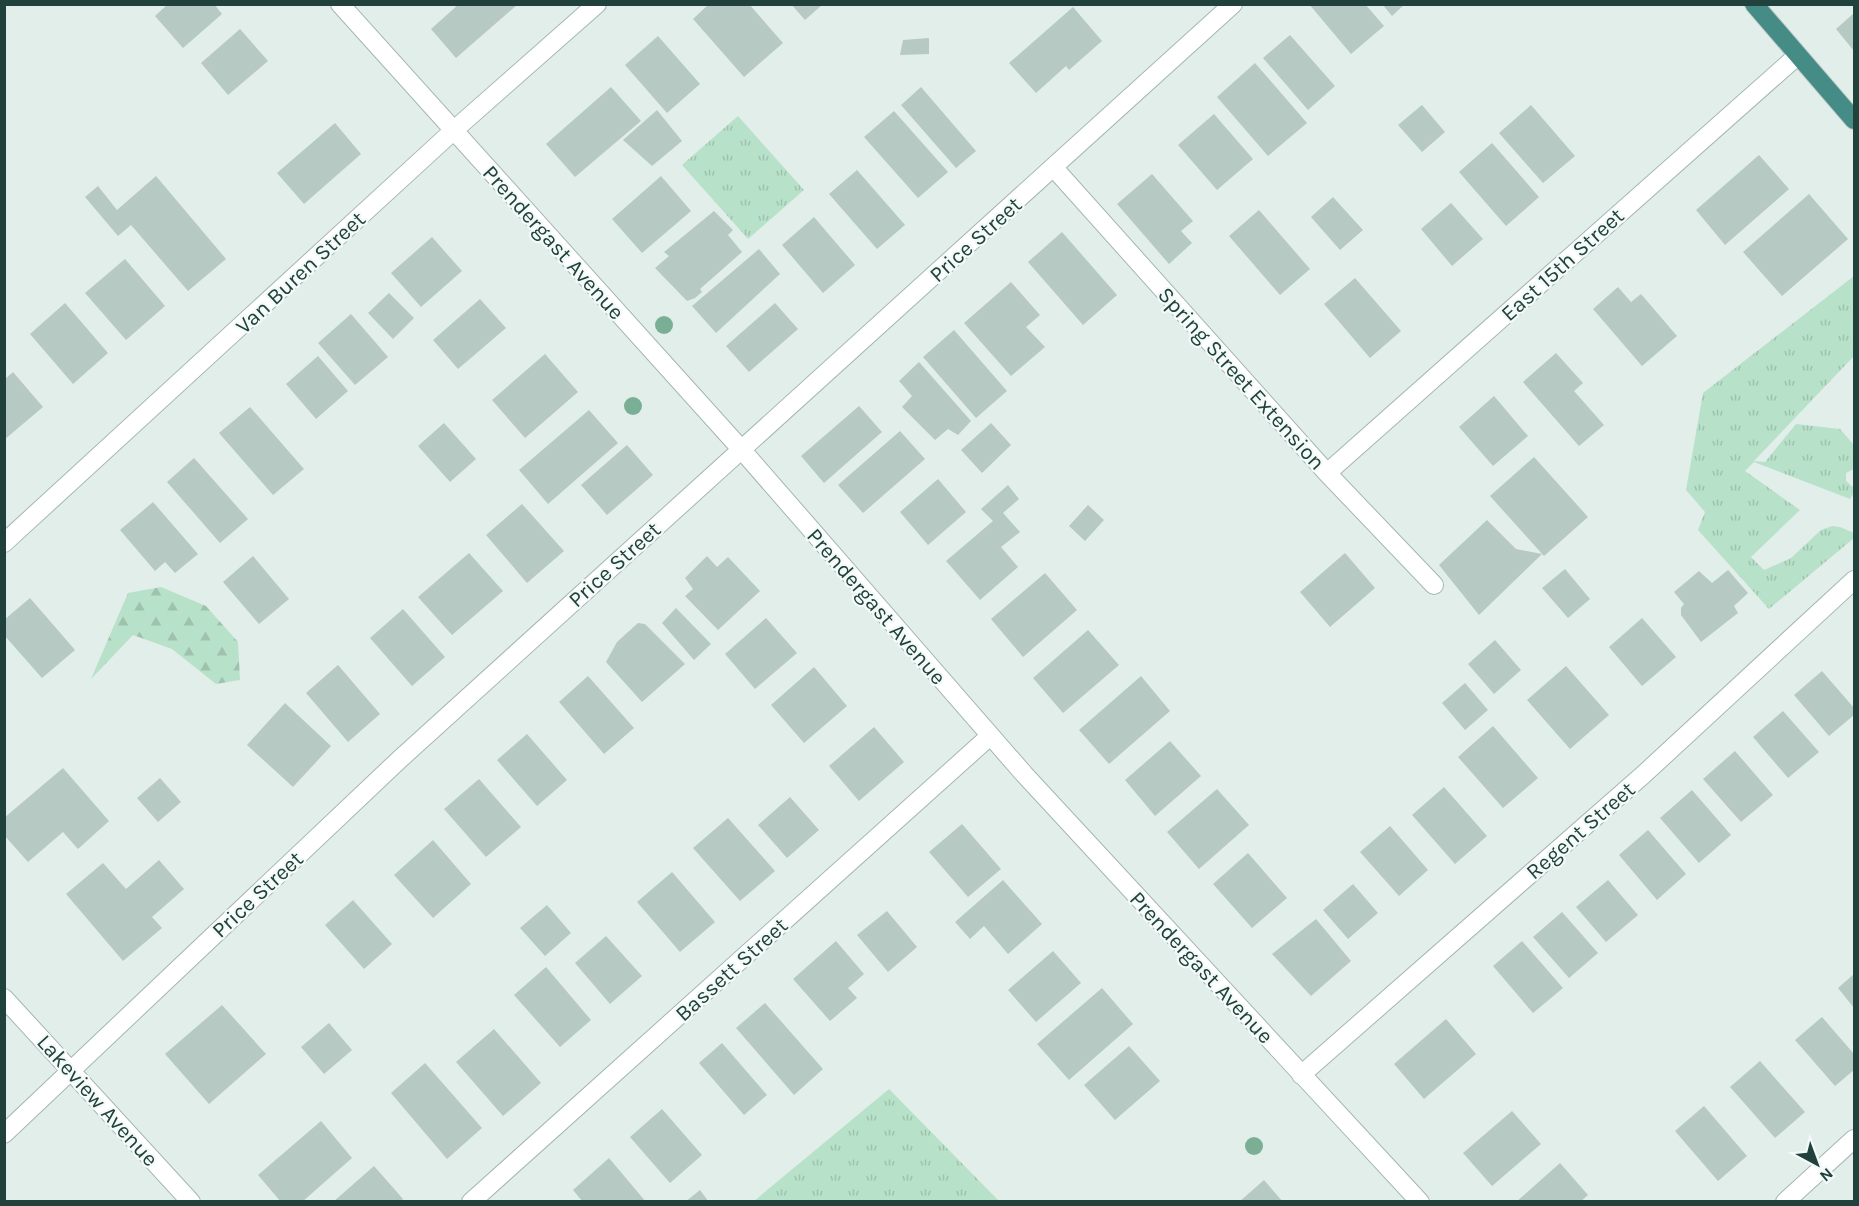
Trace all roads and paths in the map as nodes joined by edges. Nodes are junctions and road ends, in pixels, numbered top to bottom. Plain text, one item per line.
1 (340, 4) edge
2 (597, 4) edge
3 (1233, 4) edge
4 (1754, 4) edge
5 (1797, 56) junction
6 (1854, 120) edge
7 (453, 131) junction
8 (1054, 168) junction
9 (741, 449) junction
10 (1327, 473) junction
11 (4, 543) edge
12 (1854, 579) edge
13 (1434, 585) dead end
14 (990, 736) junction
15 (4, 998) edge
16 (72, 1070) junction
17 (1301, 1075) junction
18 (4, 1134) edge
19 (1854, 1140) edge
20 (191, 1202) edge
21 (471, 1202) edge
22 (1420, 1202) edge
23 (1785, 1202) edge

1 - 7 street, Prendergast Avenue
2 - 7 street, Van Buren Street
3 - 8 street, Price Street
4 - 5 highway
5 - 6 highway
5 - 10 street, East 15th Street
7 - 9 street, Prendergast Avenue
7 - 11 street, Van Buren Street
8 - 9 street, Price Street
8 - 10 street, Spring Street Extension
9 - 14 street, Prendergast Avenue
9 - 16 street, Price Street
10 - 13 street, Spring Street Extension
12 - 17 street, Regent Street
14 - 17 street, Prendergast Avenue
14 - 21 street, Bassett Street
15 - 16 street, Lakeview Avenue
16 - 18 street, Price Street
16 - 20 street, Lakeview Avenue
17 - 22 street, Prendergast Avenue
19 - 23 street

